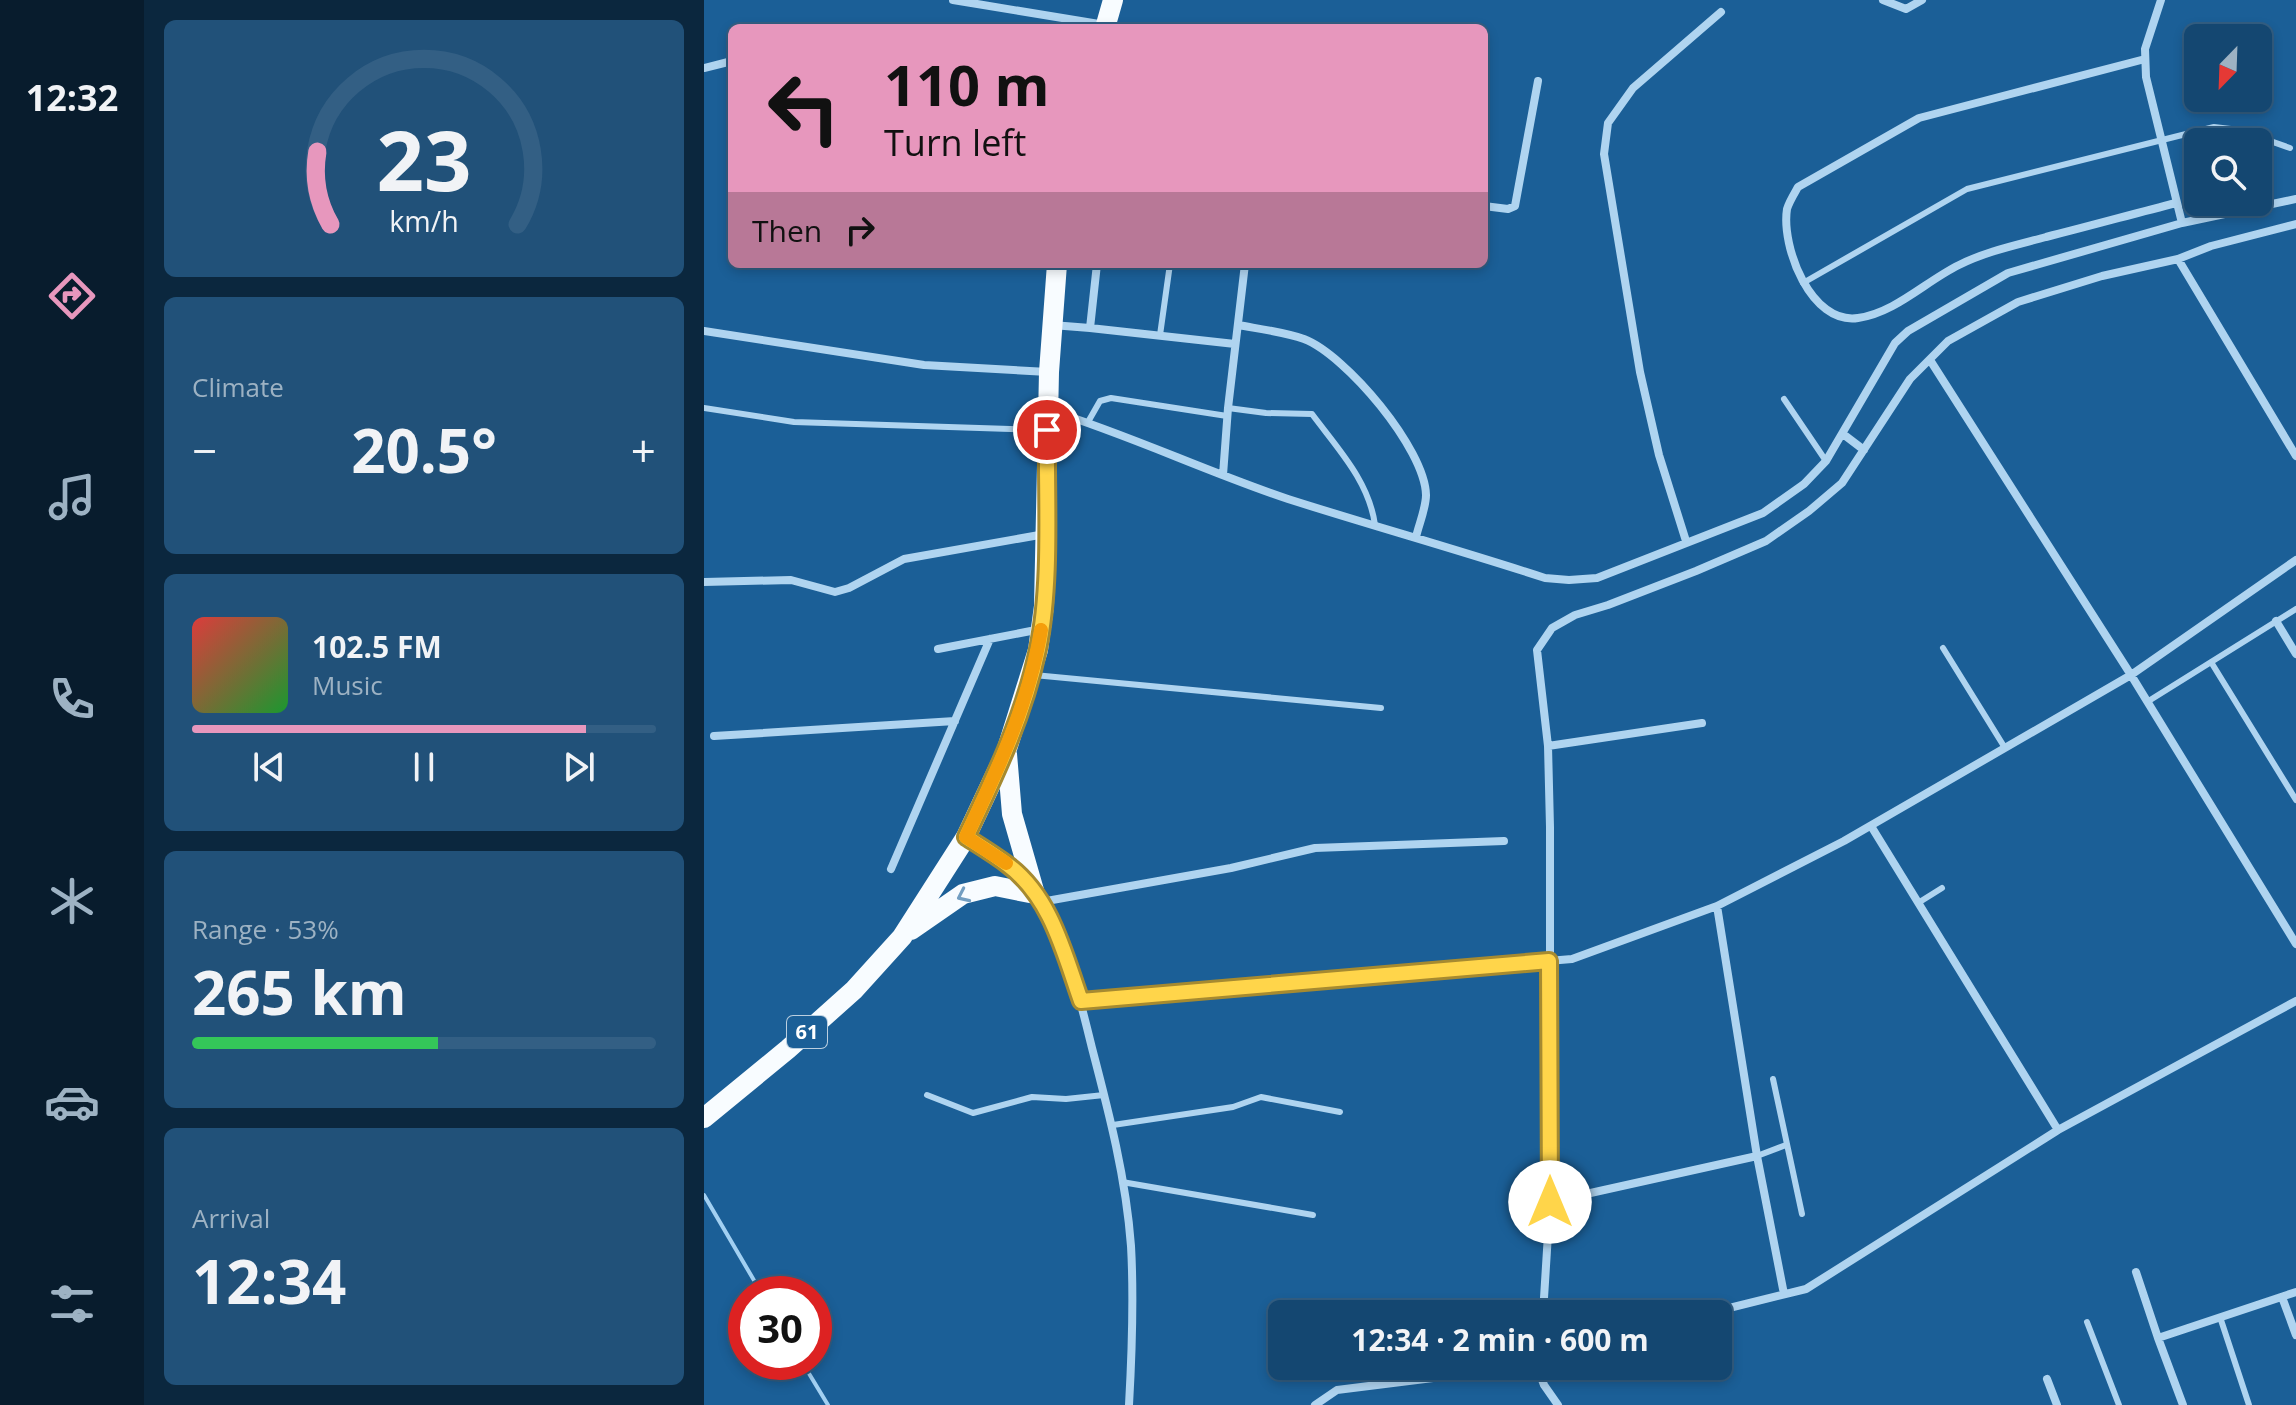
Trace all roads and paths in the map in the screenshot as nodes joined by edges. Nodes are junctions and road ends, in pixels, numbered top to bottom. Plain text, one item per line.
1 (953, 0) edge
2 (1113, 0) edge
3 (1883, 0) edge
4 (1922, 0) edge
5 (2161, 0) edge
6 (1721, 12) dead end
7 (1093, 24) edge
8 (1106, 24) edge
9 (2145, 59) junction
10 (728, 62) edge
11 (704, 68) edge
12 (1538, 81) dead end
13 (2161, 141) junction
14 (2290, 148) dead end
15 (2296, 199) edge
16 (2176, 203) junction
17 (1488, 206) edge
18 (2182, 223) junction
19 (2296, 224) edge
20 (2178, 259) junction
21 (1057, 268) edge
22 (1097, 268) edge
23 (1169, 268) edge
24 (1245, 268) edge
25 (1803, 283) junction
26 (1052, 324) junction
27 (1238, 325) junction
28 (1090, 328) junction
29 (704, 331) edge
30 (1160, 335) junction
31 (1235, 344) junction
32 (1930, 360) junction
33 (1049, 372) junction
34 (1784, 399) dead end
35 (704, 408) edge
36 (1227, 412) junction
37 (1047, 420) junction
38 (1088, 422) junction
39 (1843, 434) junction
40 (1864, 450) junction
41 (2296, 456) edge
42 (1826, 461) junction
43 (1223, 475) junction
44 (1375, 525) junction
45 (1046, 534) junction
46 (1416, 537) junction
47 (1686, 541) junction
48 (2296, 560) edge
49 (704, 582) edge
50 (2296, 609) edge
51 (2276, 621) junction
52 (1041, 629) junction
53 (990, 639) junction
54 (1943, 648) dead end
55 (938, 649) dead end
56 (2296, 654) edge
57 (2211, 662) junction
58 (1031, 675) junction
59 (2131, 675) junction
60 (2147, 702) junction
61 (1381, 708) dead end
62 (955, 721) junction
63 (1702, 723) dead end
64 (714, 736) dead end
65 (1548, 746) junction
66 (2005, 748) junction
67 (1006, 752) junction
68 (2296, 800) edge
69 (1871, 826) junction
70 (966, 837) junction
71 (1504, 841) dead end
72 (891, 869) dead end
73 (1942, 888) dead end
74 (1038, 898) junction
75 (1918, 903) junction
76 (1717, 906) junction
77 (902, 937) junction
78 (2296, 944) edge
79 (1549, 961) junction
80 (1081, 1001) junction
81 (2296, 1001) edge
82 (1773, 1079) dead end
83 (927, 1095) dead end
84 (1104, 1095) junction
85 (1340, 1112) dead end
86 (704, 1118) edge
87 (1113, 1125) junction
88 (2058, 1130) junction
89 (1786, 1145) junction
90 (1757, 1156) junction
91 (1122, 1182) junction
92 (1550, 1202) junction
93 (1802, 1214) dead end
94 (1313, 1215) dead end
95 (2136, 1272) dead end
96 (2296, 1292) edge
97 (1784, 1294) junction
98 (2282, 1297) junction
99 (1544, 1300) edge
100 (1732, 1307) edge
101 (2220, 1317) junction
102 (2087, 1322) dead end
103 (2296, 1335) edge
104 (2158, 1338) junction
105 (2047, 1379) dead end
106 (1417, 1380) edge
107 (1542, 1380) edge
108 (1129, 1405) edge
109 (1315, 1405) edge
110 (1558, 1405) edge
111 (2057, 1405) edge
112 (2119, 1405) edge
113 (2183, 1405) edge
114 (2249, 1405) edge

1 - 7 street
2 - 8 main road
3 - 4 street
5 - 9 street
6 - 47 street
9 - 13 street
9 - 25 street
10 - 11 street
12 - 17 street
13 - 14 lane
13 - 16 street
13 - 25 lane
15 - 18 street
16 - 18 street
16 - 25 street
18 - 39 street
19 - 20 street
20 - 32 street
20 - 41 street
21 - 26 main road, 61
22 - 28 street
23 - 30 lane
24 - 27 street
26 - 28 street
26 - 33 main road, 61
27 - 31 street
27 - 46 street
28 - 30 street
29 - 33 street
30 - 31 street
31 - 36 street
32 - 40 street
32 - 59 street
33 - 37 main road, 61
34 - 42 lane
35 - 37 lane
36 - 38 lane
36 - 43 street
36 - 44 lane
37 - 38 street
37 - 45 main road, 61
38 - 43 street
39 - 40 street
39 - 42 street
40 - 65 street
42 - 47 street
43 - 44 street
44 - 46 street
45 - 49 street
45 - 52 main road, 61
46 - 47 street
48 - 59 street
50 - 51 lane
51 - 56 street
51 - 57 lane
52 - 53 street
52 - 58 main road, 61
53 - 55 street
53 - 62 street
54 - 66 lane
57 - 60 lane
57 - 68 lane
58 - 61 lane
58 - 67 main road, 61
59 - 60 street
59 - 66 street
60 - 78 street
62 - 64 street
62 - 72 street
63 - 65 street
65 - 79 street
66 - 69 street
67 - 70 main road, 61
67 - 74 main road
69 - 75 street
69 - 76 street
70 - 74 street
70 - 77 main road, 61
71 - 74 street
73 - 75 lane
74 -> 77 main road
74 - 80 street
75 - 88 street
76 - 79 street
76 - 90 street
77 - 86 main road, 61
79 - 80 street
79 - 92 street
80 - 84 street
81 - 88 street
82 - 89 lane
83 - 84 lane
84 - 87 street
85 - 87 lane
87 - 91 street
88 - 97 street
89 - 90 lane
89 - 93 lane
90 - 92 street
90 - 97 street
91 - 94 lane
91 - 108 street
92 - 99 street
95 - 104 street
96 - 98 street
97 - 100 street
98 - 101 street
98 - 103 street
101 - 104 street
101 - 114 lane
102 - 112 lane
104 - 113 street
105 - 111 street
106 - 109 street
107 - 110 street

